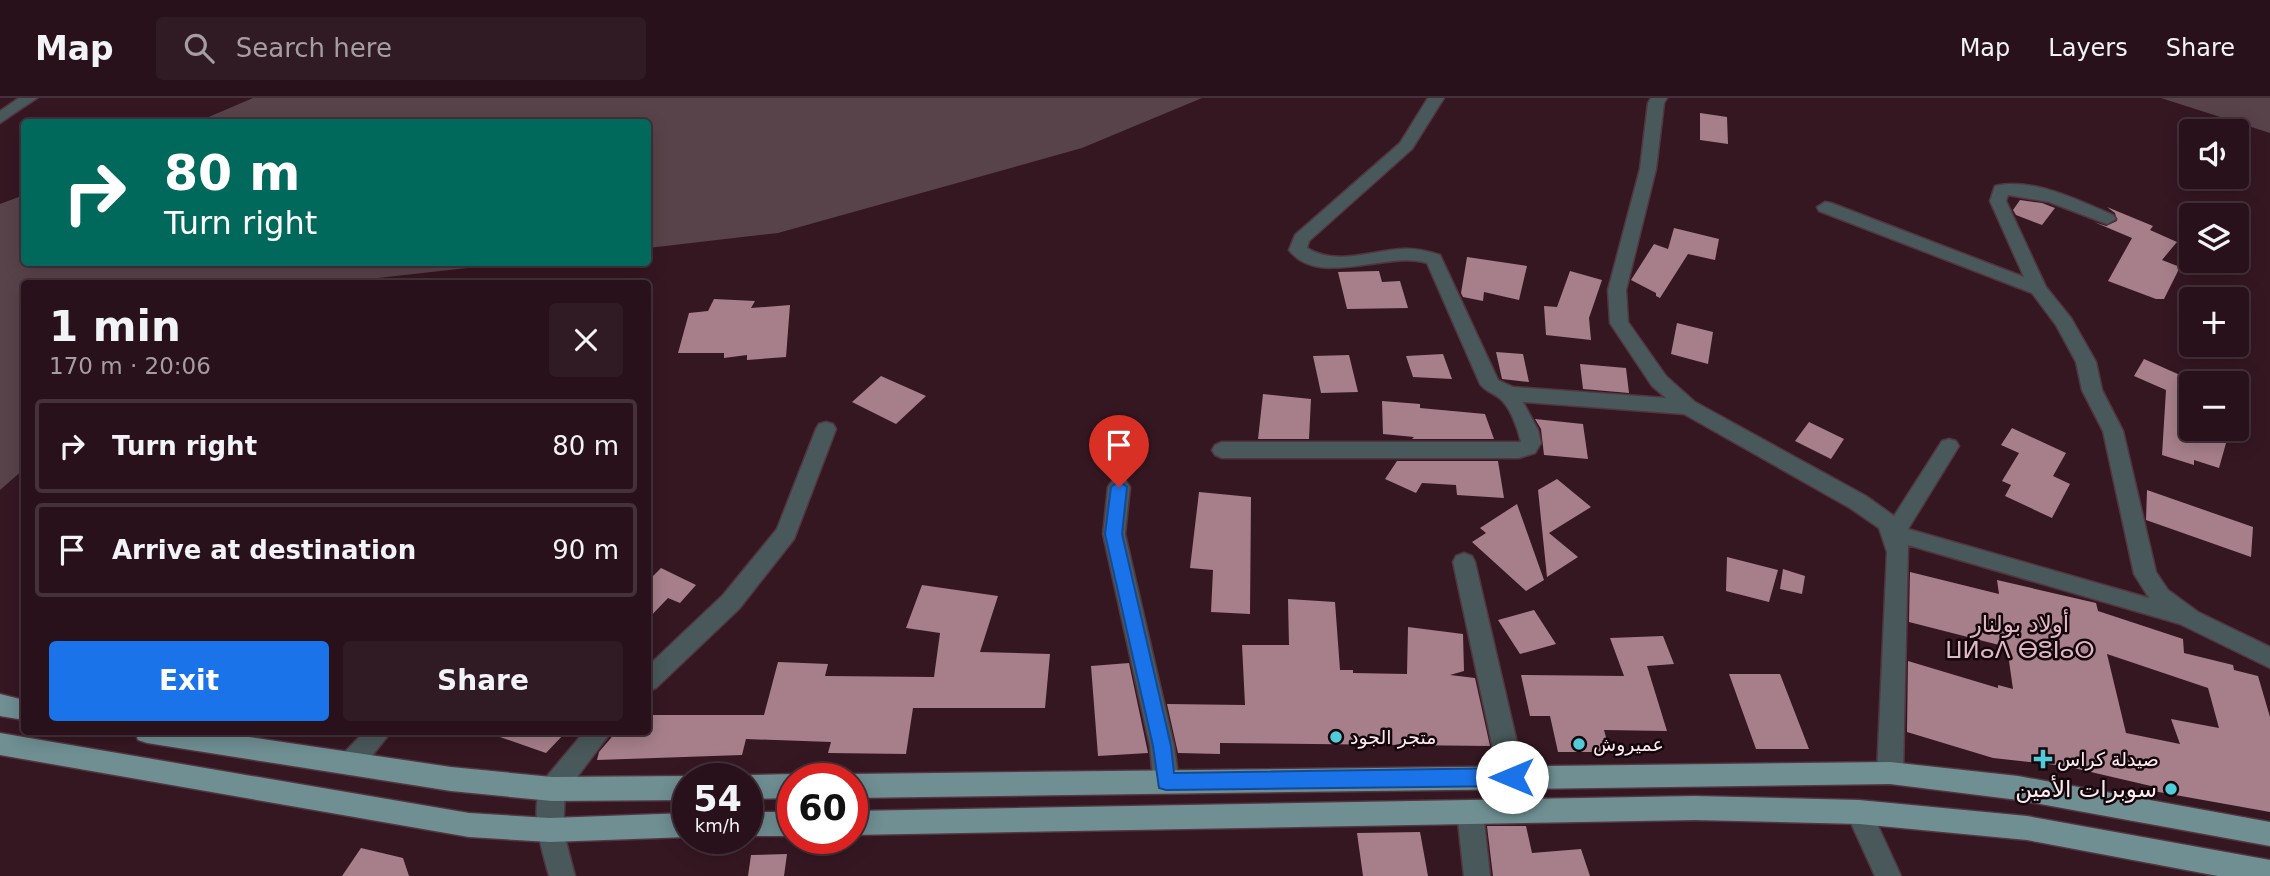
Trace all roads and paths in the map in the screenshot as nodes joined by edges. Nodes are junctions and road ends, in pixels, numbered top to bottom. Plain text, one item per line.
1 (29, 98) edge
2 (1436, 98) edge
3 (1659, 98) edge
4 (0, 118) edge
5 (1825, 207) dead end
6 (2107, 219) dead end
7 (2038, 289) junction
8 (1508, 394) junction
9 (1688, 407) junction
10 (826, 429) dead end
11 (1949, 446) dead end
12 (1222, 450) dead end
13 (1119, 487) dead end
14 (1894, 533) junction
15 (1464, 562) dead end
16 (2190, 620) junction
17 (2270, 658) edge
18 (651, 678) edge
19 (0, 705) edge
20 (21, 709) edge
21 (166, 735) edge
22 (376, 735) edge
23 (597, 735) edge
24 (0, 744) edge
25 (350, 764) junction
26 (1890, 773) junction
27 (1512, 777) junction
28 (1166, 781) junction
29 (868, 786) edge
30 (672, 788) edge
31 (552, 789) junction
32 (1470, 812) junction
33 (1859, 812) junction
34 (868, 822) edge
35 (672, 826) edge
36 (550, 830) junction
37 (2270, 834) edge
38 (2270, 873) edge
39 (562, 876) edge
40 (1477, 876) edge
41 (1888, 876) edge

1 - 4 street
2 - 8 street
3 - 9 street
5 - 7 street
6 - 7 street
7 - 16 street
8 - 9 street
8 - 12 street
9 - 14 street
10 - 18 street
11 - 14 street
13 - 28 street
14 - 16 street
14 - 26 street
15 - 27 street
16 - 17 street
19 - 20 main road
21 - 25 main road
22 - 25 street
23 - 31 street
24 - 36 main road
25 - 31 main road
26 - 27 main road
26 - 37 main road
27 - 28 main road
28 - 29 main road
30 - 31 main road
31 - 36 street
32 - 33 main road
32 - 34 main road
32 - 40 street
33 - 38 main road
33 - 41 street
35 - 36 main road
36 - 39 street

